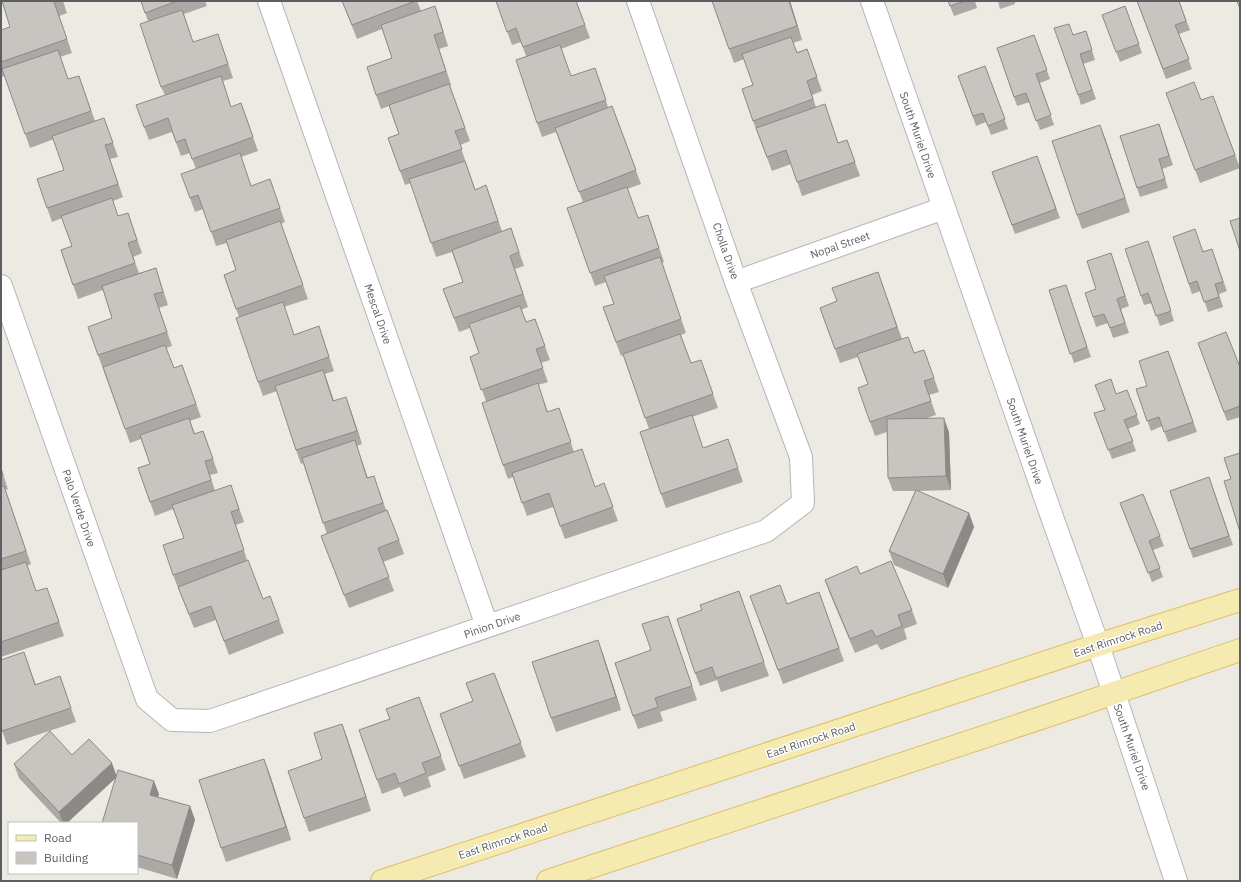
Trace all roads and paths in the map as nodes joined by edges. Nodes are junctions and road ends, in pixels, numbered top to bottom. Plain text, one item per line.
1 (269, 1) edge
2 (638, 1) edge
3 (872, 1) edge
4 (944, 208) junction
5 (736, 282) junction
6 (1, 286) edge
7 (803, 503) joint
8 (1240, 600) edge
9 (487, 626) junction
10 (1098, 645) junction
11 (1240, 650) edge
12 (1114, 693) junction
13 (172, 720) joint
14 (382, 881) edge
15 (548, 881) edge
16 (1176, 881) edge

1 - 9 street, Mescal Drive
2 - 5 street, Cholla Drive
3 - 4 street, South Muriel Drive
4 - 5 street, Nopal Street
4 - 10 street, South Muriel Drive
5 - 7 street, Cholla Drive
6 - 13 street, Palo Verde Drive
7 - 9 street, Pinion Drive
8 - 10 main road, East Rimrock Road
9 - 13 street, Pinion Drive
10 - 12 street, South Muriel Drive
10 - 14 main road, East Rimrock Road
11 - 12 main road
12 - 15 main road
12 - 16 street, South Muriel Drive

